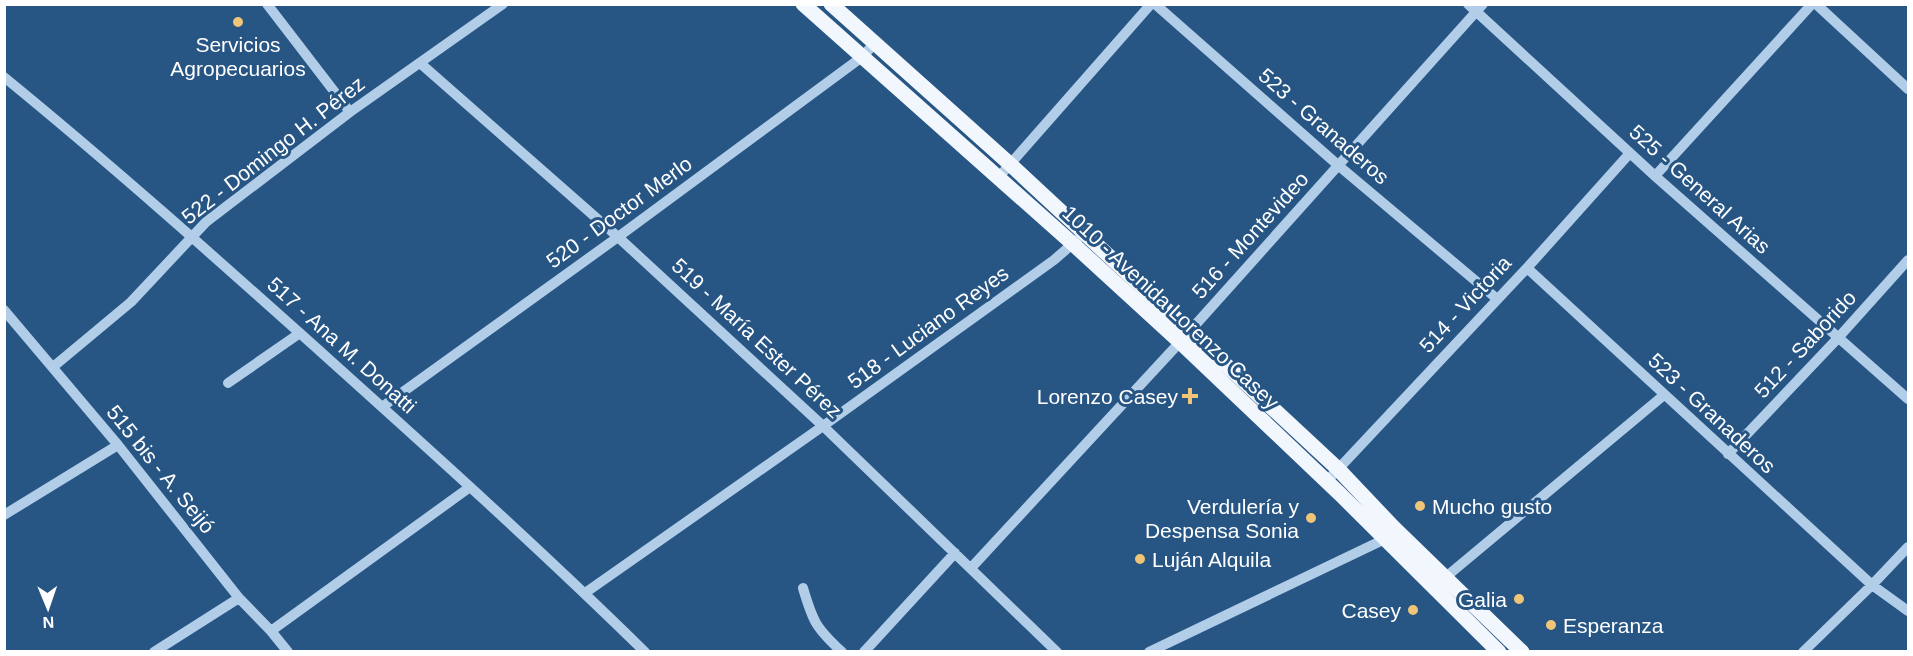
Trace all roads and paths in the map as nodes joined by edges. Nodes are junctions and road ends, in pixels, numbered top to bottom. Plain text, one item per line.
1 (267, 4) edge
2 (503, 4) edge
3 (803, 4) edge
4 (831, 4) edge
5 (1153, 4) edge
6 (1814, 4) edge
7 (1476, 7) edge
8 (875, 44) junction
9 (862, 57) junction
10 (420, 63) junction
11 (7, 79) edge
12 (1908, 89) edge
13 (350, 112) junction
14 (1630, 153) junction
15 (1011, 165) junction
16 (1339, 166) junction
17 (1655, 176) junction
18 (999, 178) junction
19 (1083, 232) junction
20 (193, 237) junction
21 (618, 237) junction
22 (1073, 244) junction
23 (1908, 260) edge
24 (1527, 268) junction
25 (1496, 298) junction
26 (4, 310) edge
27 (300, 333) junction
28 (1185, 337) junction
29 (1838, 338) junction
30 (53, 367) junction
31 (228, 383) dead end
32 (1664, 395) junction
33 (1908, 399) edge
34 (382, 407) junction
35 (823, 426) junction
36 (118, 445) junction
37 (1728, 454) junction
38 (1338, 469) junction
39 (1327, 481) junction
40 (470, 487) junction
41 (4, 515) edge
42 (1390, 534) junction
43 (1908, 547) edge
44 (955, 553) junction
45 (971, 568) junction
46 (1439, 582) junction
47 (1872, 585) junction
48 (803, 588) dead end
49 (585, 593) junction
50 (239, 598) junction
51 (1908, 611) edge
52 (271, 631) junction
53 (1173, 646) edge
54 (154, 651) edge
55 (288, 651) edge
56 (645, 651) edge
57 (842, 651) edge
58 (864, 651) edge
59 (1058, 651) edge
60 (1149, 651) edge
61 (1499, 651) edge
62 (1522, 651) edge
63 (1803, 651) edge

1 - 13 street
2 - 10 street, 522 - Domingo H. Pérez
3 - 9 main road, 1010 - Avenida Lorenzo Casey
4 - 8 main road, 1010 - Avenida Lorenzo Casey
5 - 15 street
5 - 16 street, 523 - Granaderos
6 - 12 street
6 - 17 street
7 - 14 street, 525 - General Arias
7 - 16 street, 516 - Montevideo
8 - 9 street, 520 - Doctor Merlo
8 - 15 main road, 1010 - Avenida Lorenzo Casey
9 - 18 main road, 1010 - Avenida Lorenzo Casey
9 - 21 street, 520 - Doctor Merlo
10 - 13 street, 522 - Domingo H. Pérez
10 - 21 street, 519 - María Ester Pérez
11 - 20 street, 517 - Ana M. Donatti
13 - 20 street, 522 - Domingo H. Pérez
14 - 17 street, 525 - General Arias
14 - 24 street, 514 - Victoria
15 - 18 street
15 - 19 main road, 1010 - Avenida Lorenzo Casey
16 - 25 street, 523 - Granaderos
16 - 28 street, 516 - Montevideo
17 - 29 street, 525 - General Arias
18 - 22 main road, 1010 - Avenida Lorenzo Casey
19 - 22 street, 518 - Luciano Reyes
19 - 28 main road, 1010 - Avenida Lorenzo Casey
20 - 27 street, 517 - Ana M. Donatti
20 - 30 street, 522 - Domingo H. Pérez
21 - 34 street, 520 - Doctor Merlo
21 - 35 street, 519 - María Ester Pérez
22 - 28 main road, 1010 - Avenida Lorenzo Casey
22 - 35 street, 518 - Luciano Reyes
23 - 29 street, 512 - Saborido
24 - 25 street, 514 - Victoria
24 - 32 street, 523 - Granaderos
25 - 38 street, 514 - Victoria
26 - 30 street, 515 bis - A. Seijó
27 - 31 street
27 - 34 street, 517 - Ana M. Donatti
28 - 38 main road, 1010 - Avenida Lorenzo Casey
28 - 39 main road, 1010 - Avenida Lorenzo Casey
28 - 45 street, 516 - Montevideo
29 - 33 street, 525 - General Arias
29 - 37 street, 512 - Saborido
30 - 36 street, 515 bis - A. Seijó
32 - 37 street, 523 - Granaderos
32 - 46 street
34 - 40 street, 517 - Ana M. Donatti
35 - 44 street, 519 - María Ester Pérez
35 - 49 street, 518 - Luciano Reyes
36 - 41 street
36 - 50 street, 515 bis - A. Seijó
37 - 47 street, 523 - Granaderos
38 - 39 street, 514 - Victoria
38 - 42 main road, 1010 - Avenida Lorenzo Casey
39 - 42 main road, 1010 - Avenida Lorenzo Casey
40 - 49 street, 517 - Ana M. Donatti
40 - 52 street
42 - 46 main road, 1010 - Avenida Lorenzo Casey
42 - 53 street
43 - 47 street
44 - 45 street, 519 - María Ester Pérez
44 - 58 street
45 - 59 street, 519 - María Ester Pérez
46 - 61 main road, 1010 - Avenida Lorenzo Casey
46 - 62 main road, 1010 - Avenida Lorenzo Casey
47 - 51 street, 523 - Granaderos
47 - 63 street
48 - 57 street
49 - 56 street, 517 - Ana M. Donatti
50 - 52 street, 515 bis - A. Seijó
50 - 54 street
52 - 55 street, 515 bis - A. Seijó
53 - 60 street

